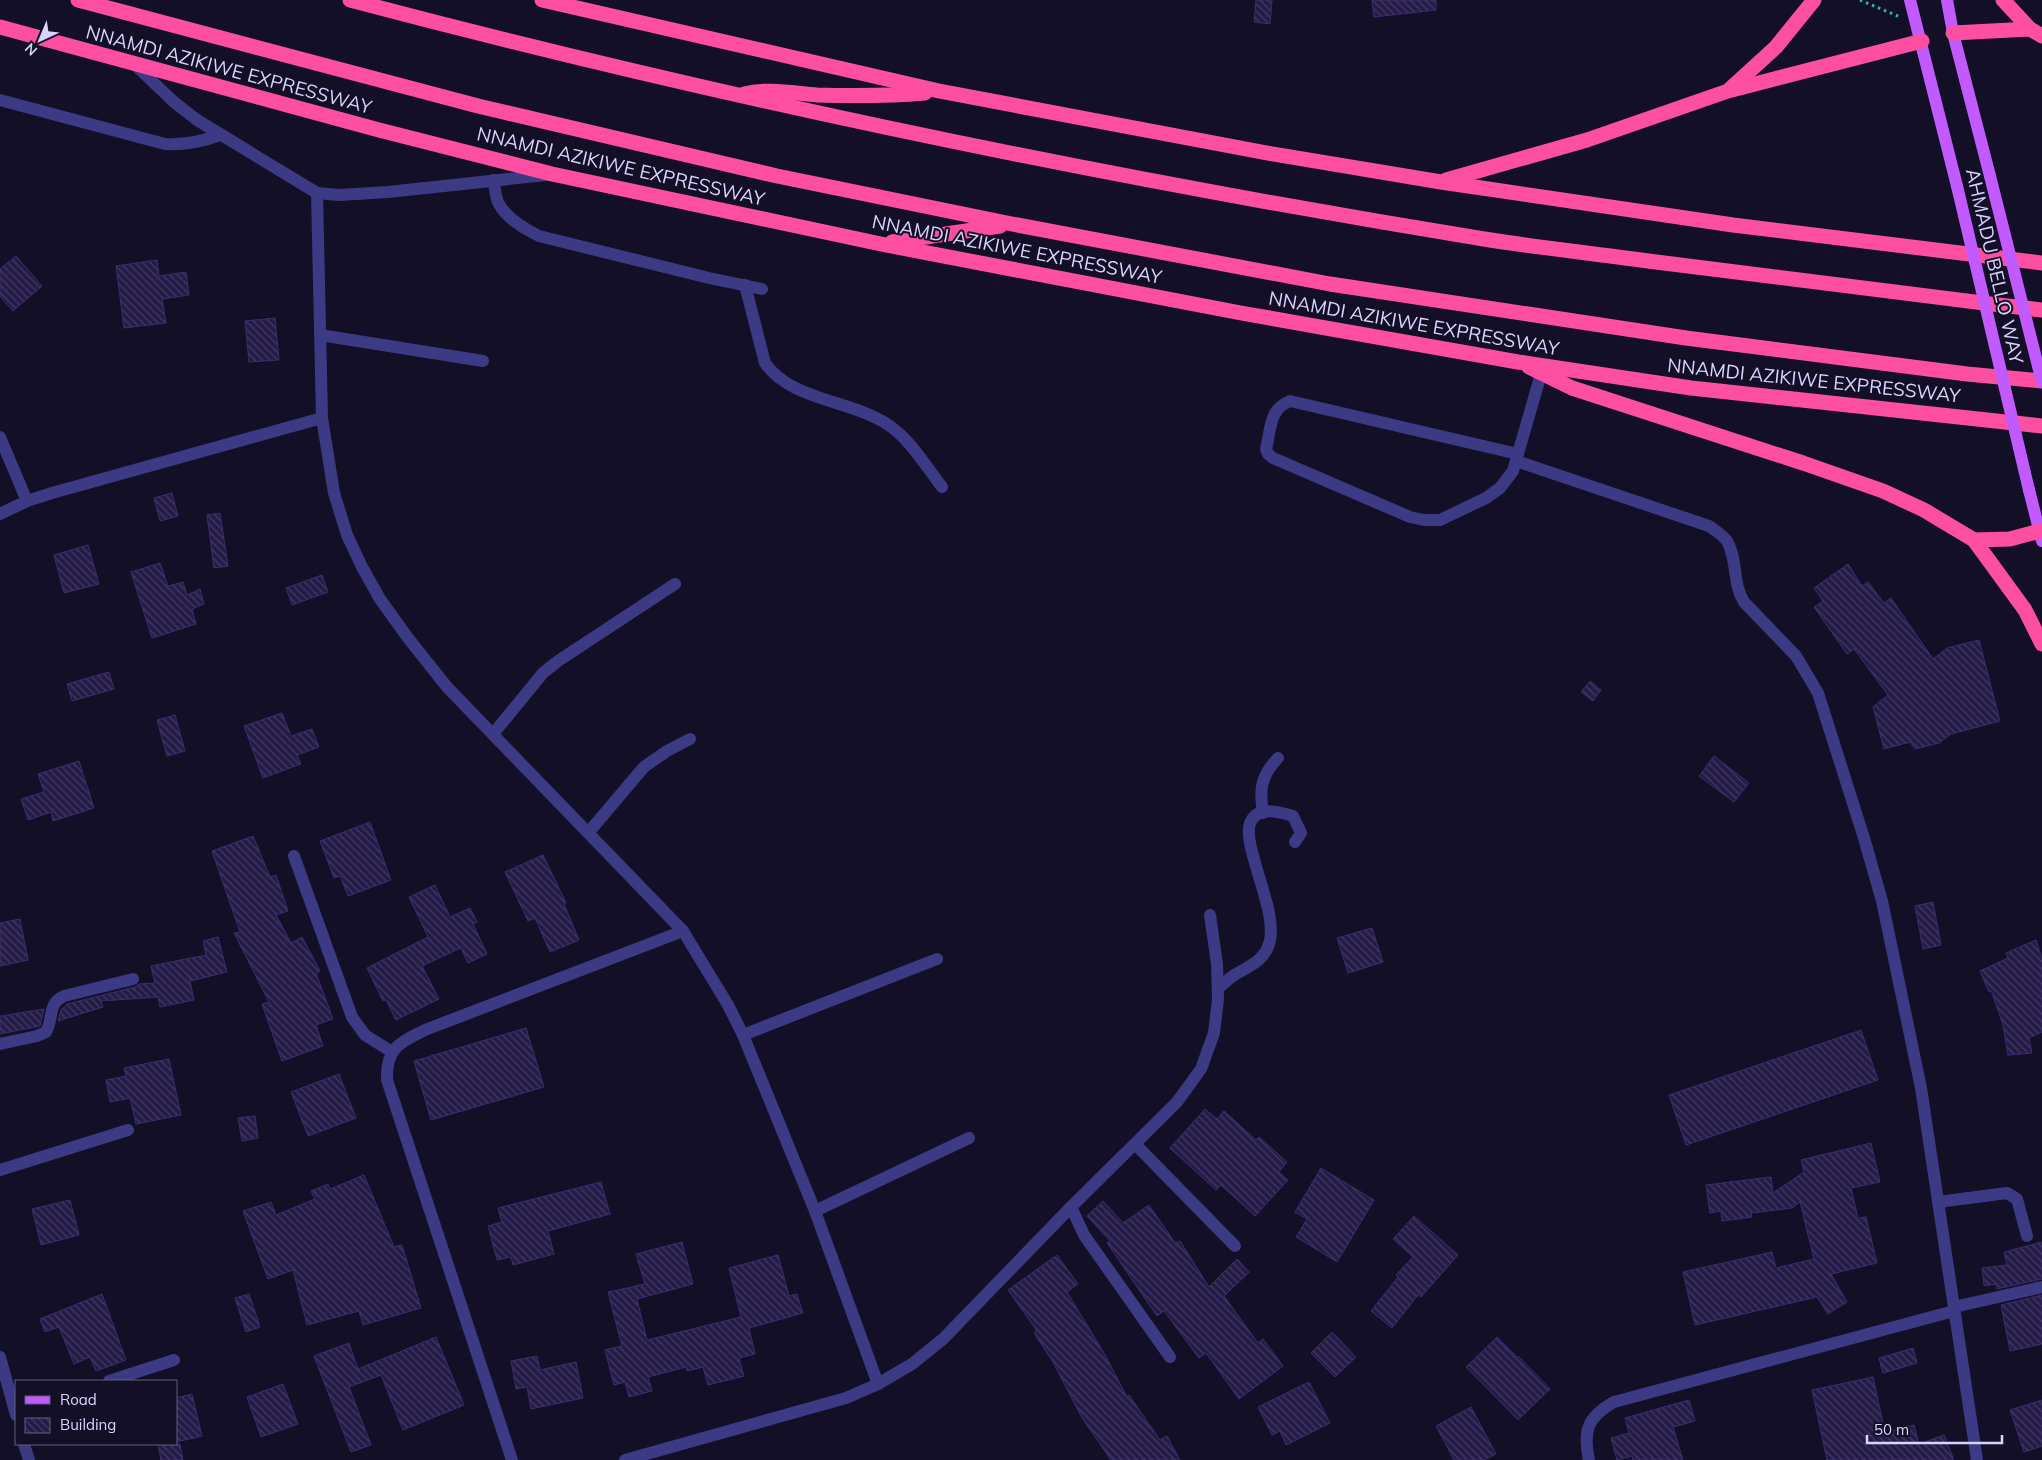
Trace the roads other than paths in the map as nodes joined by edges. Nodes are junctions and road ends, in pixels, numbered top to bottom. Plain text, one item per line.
1 (78, 0) edge
2 (350, 0) edge
3 (542, 0) edge
4 (1814, 0) edge
5 (1910, 0) edge
6 (1947, 0) edge
7 (2003, 0) edge
8 (0, 28) edge
9 (1953, 32) junction
10 (2036, 33) edge
11 (1922, 41) junction
12 (132, 62) junction
13 (939, 91) junction
14 (1728, 91) junction
15 (736, 96) junction
16 (0, 100) edge
17 (220, 135) junction
18 (552, 174) junction
19 (494, 180) junction
20 (1441, 182) junction
21 (316, 193) junction
22 (1012, 224) junction
23 (881, 244) junction
24 (2042, 263) edge
25 (745, 285) junction
26 (762, 289) dead end
27 (2042, 310) edge
28 (320, 335) junction
29 (483, 361) dead end
30 (1518, 362) junction
31 (1541, 374) junction
32 (2042, 382) edge
33 (322, 418) junction
34 (2042, 426) edge
35 (0, 437) edge
36 (1517, 458) junction
37 (942, 487) dead end
38 (27, 501) junction
39 (0, 514) edge
40 (2041, 536) edge
41 (1974, 540) junction
42 (675, 584) dead end
43 (2042, 644) edge
44 (493, 734) junction
45 (690, 739) dead end
46 (1278, 758) dead end
47 (1263, 813) junction
48 (588, 833) junction
49 (1295, 842) dead end
50 (294, 856) dead end
51 (1210, 915) dead end
52 (683, 931) junction
53 (937, 959) dead end
54 (133, 979) dead end
55 (1218, 988) junction
56 (743, 1035) junction
57 (0, 1044) edge
58 (392, 1052) junction
59 (128, 1130) dead end
60 (969, 1138) dead end
61 (1135, 1144) junction
62 (0, 1170) edge
63 (1938, 1202) junction
64 (1071, 1206) junction
65 (814, 1211) junction
66 (2027, 1236) dead end
67 (1235, 1246) dead end
68 (2042, 1287) edge
69 (1954, 1309) junction
70 (0, 1357) edge
71 (1170, 1357) dead end
72 (174, 1360) dead end
73 (112, 1380) edge
74 (878, 1384) junction
75 (15, 1410) edge
76 (24, 1445) edge
77 (29, 1460) edge
78 (512, 1460) edge
79 (625, 1460) edge
80 (1589, 1460) edge
81 (1977, 1460) edge

1 - 22 highway, NNAMDI AZIKIWE EXPRESSWAY
2 - 15 highway
3 - 13 highway
4 - 14 highway
5 - 11 main road, AHMADU BELLO WAY
6 - 9 main road, AHMADU BELLO WAY
7 - 10 highway
8 - 12 highway, NNAMDI AZIKIWE EXPRESSWAY
9 - 10 highway
9 - 32 main road, AHMADU BELLO WAY, bridge
11 - 14 highway
11 - 40 main road, AHMADU BELLO WAY, bridge
12 - 17 street
12 - 18 highway, NNAMDI AZIKIWE EXPRESSWAY
13 - 15 highway
13 - 20 highway
14 - 20 highway
15 - 27 highway
16 - 17 street
17 - 21 street
18 - 19 street
18 - 23 highway, NNAMDI AZIKIWE EXPRESSWAY
19 - 21 street
19 - 25 street
20 - 24 highway
21 - 28 street
22 - 23 highway
22 - 32 highway, NNAMDI AZIKIWE EXPRESSWAY
23 - 30 highway, NNAMDI AZIKIWE EXPRESSWAY
25 - 26 street
25 - 37 street
28 - 29 street
28 - 33 street
30 - 31 highway
30 - 34 highway, NNAMDI AZIKIWE EXPRESSWAY
31 - 36 street
31 - 41 highway
33 - 38 street
33 - 44 street
35 - 38 street
36 - 36 street
36 - 63 street
38 - 39 street
40 - 41 highway
41 - 43 highway
42 - 44 street
44 - 48 street
45 - 48 street
46 - 47 street
47 - 49 street
47 - 55 street
48 - 52 street
50 - 58 street
51 - 55 street
52 - 56 street
52 - 58 street
53 - 56 street
54 - 57 street
55 - 61 street
56 - 65 street
58 - 78 street
59 - 62 street
60 - 65 street
61 - 64 street
61 - 67 street
63 - 66 street
63 - 69 street
64 - 71 street
64 - 74 street
65 - 74 street
68 - 69 street
69 - 80 street
69 - 81 street
70 - 75 street
72 - 73 street
74 - 79 street
76 - 77 street

